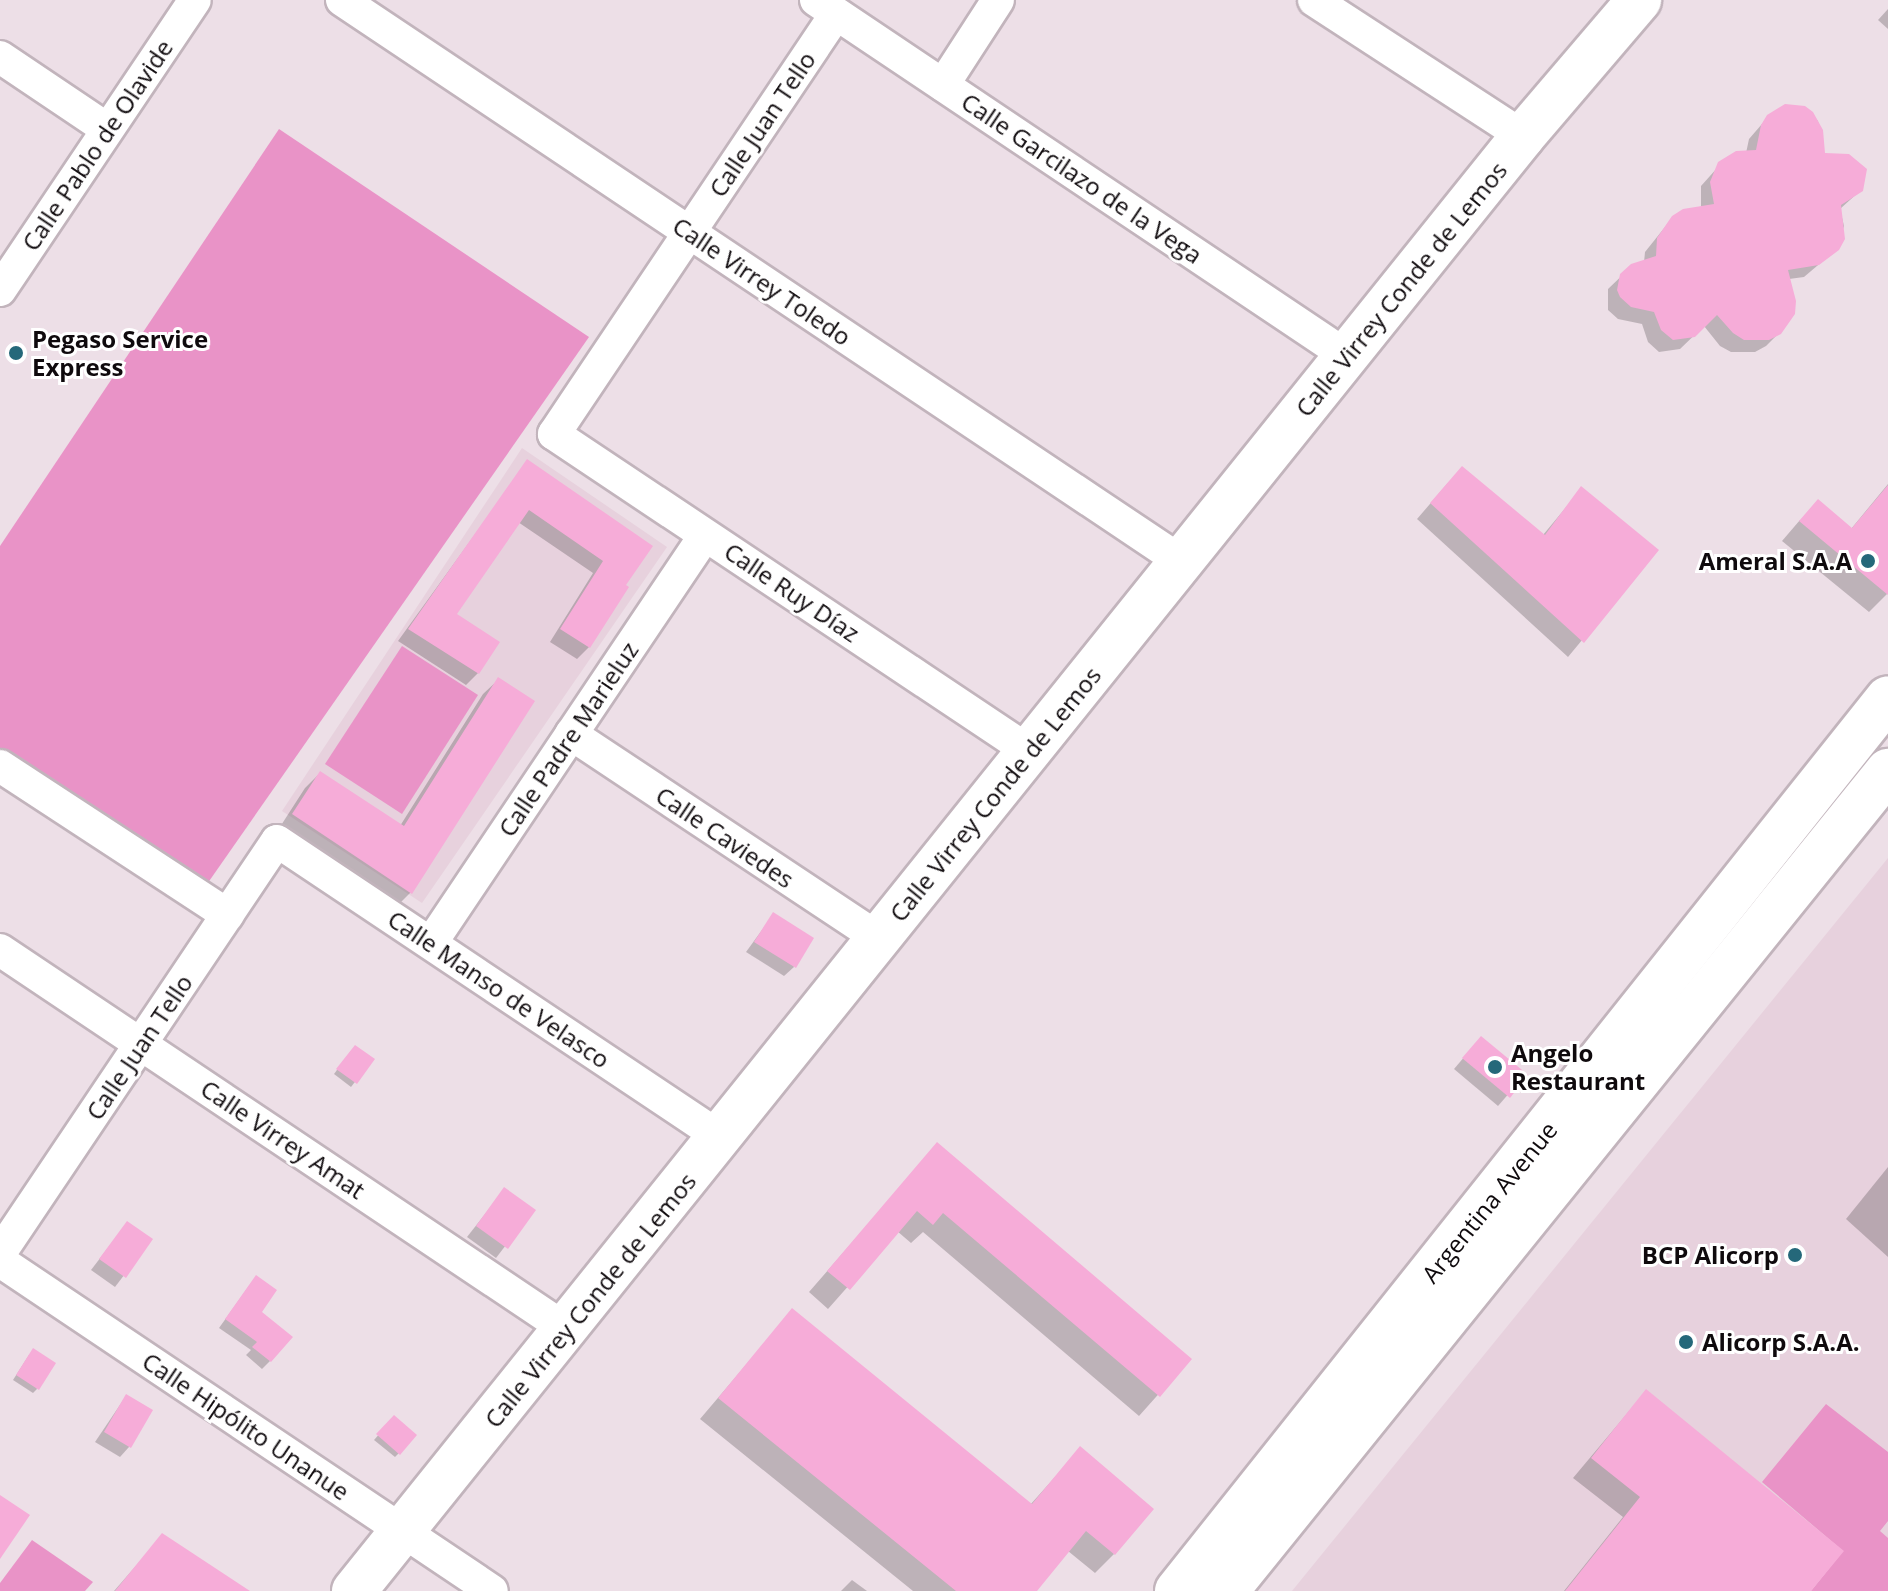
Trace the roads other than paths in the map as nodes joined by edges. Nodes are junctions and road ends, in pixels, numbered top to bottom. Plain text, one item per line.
1 (195, 0) edge
2 (342, 0) edge
3 (998, 0) edge
4 (1314, 0) edge
5 (1639, 0) edge
6 (826, 7) edge
7 (0, 57) edge
8 (943, 85) junction
9 (107, 129) junction
10 (1523, 136) junction
11 (689, 233) junction
12 (0, 290) edge
13 (1347, 356) junction
14 (554, 434) joint
15 (705, 535) junction
16 (1182, 562) junction
17 (1888, 698) edge
18 (571, 734) junction
19 (1029, 751) junction
20 (0, 766) edge
21 (1888, 771) edge
22 (277, 841) joint
23 (228, 915) junction
24 (879, 939) junction
25 (431, 943) junction
26 (0, 950) edge
27 (141, 1044) junction
28 (720, 1137) junction
29 (1513, 1204) junction
30 (0, 1253) edge
31 (0, 1261) edge
32 (566, 1329) junction
33 (403, 1532) junction
34 (1225, 1573) edge
35 (354, 1591) edge
36 (492, 1591) edge
37 (1177, 1591) edge

1 - 9 street, Calle Pablo de Olavide
2 - 11 street, Calle Virrey Toledo
3 - 8 street
4 - 10 street
5 - 10 street, Calle Virrey Conde de Lemos
6 - 8 street, Calle Garcilazo de la Vega
6 - 11 street, Calle Juan Tello
7 - 9 street
8 - 13 street, Calle Garcilazo de la Vega
9 - 12 street, Calle Pablo de Olavide
10 - 13 street, Calle Virrey Conde de Lemos
11 - 14 street, Calle Juan Tello
11 - 16 street, Calle Virrey Toledo
13 - 16 street, Calle Virrey Conde de Lemos
14 - 15 street, Calle Ruy Díaz
15 - 18 street, Calle Padre Marieluz
15 - 19 street, Calle Ruy Díaz
16 - 19 street, Calle Virrey Conde de Lemos
17 - 29 street, Argentina Avenue
18 - 24 street, Calle Caviedes
18 - 25 street, Calle Padre Marieluz
19 - 24 street, Calle Virrey Conde de Lemos
20 - 23 street
21 - 29 street, Argentina Avenue
22 - 23 street, Calle Juan Tello
22 - 25 street, Calle Manso de Velasco
23 - 27 street, Calle Juan Tello
24 - 28 street, Calle Virrey Conde de Lemos
25 - 28 street, Calle Manso de Velasco
26 - 27 street, Calle Virrey Amat
27 - 30 street, Calle Juan Tello
27 - 32 street, Calle Virrey Amat
28 - 32 street, Calle Virrey Conde de Lemos
29 - 34 street, Argentina Avenue
31 - 33 street, Calle Hipólito Unanue
32 - 33 street, Calle Virrey Conde de Lemos
33 - 35 street, Calle Virrey Conde de Lemos
33 - 36 street, Calle Hipólito Unanue
34 - 37 street, Argentina Avenue

